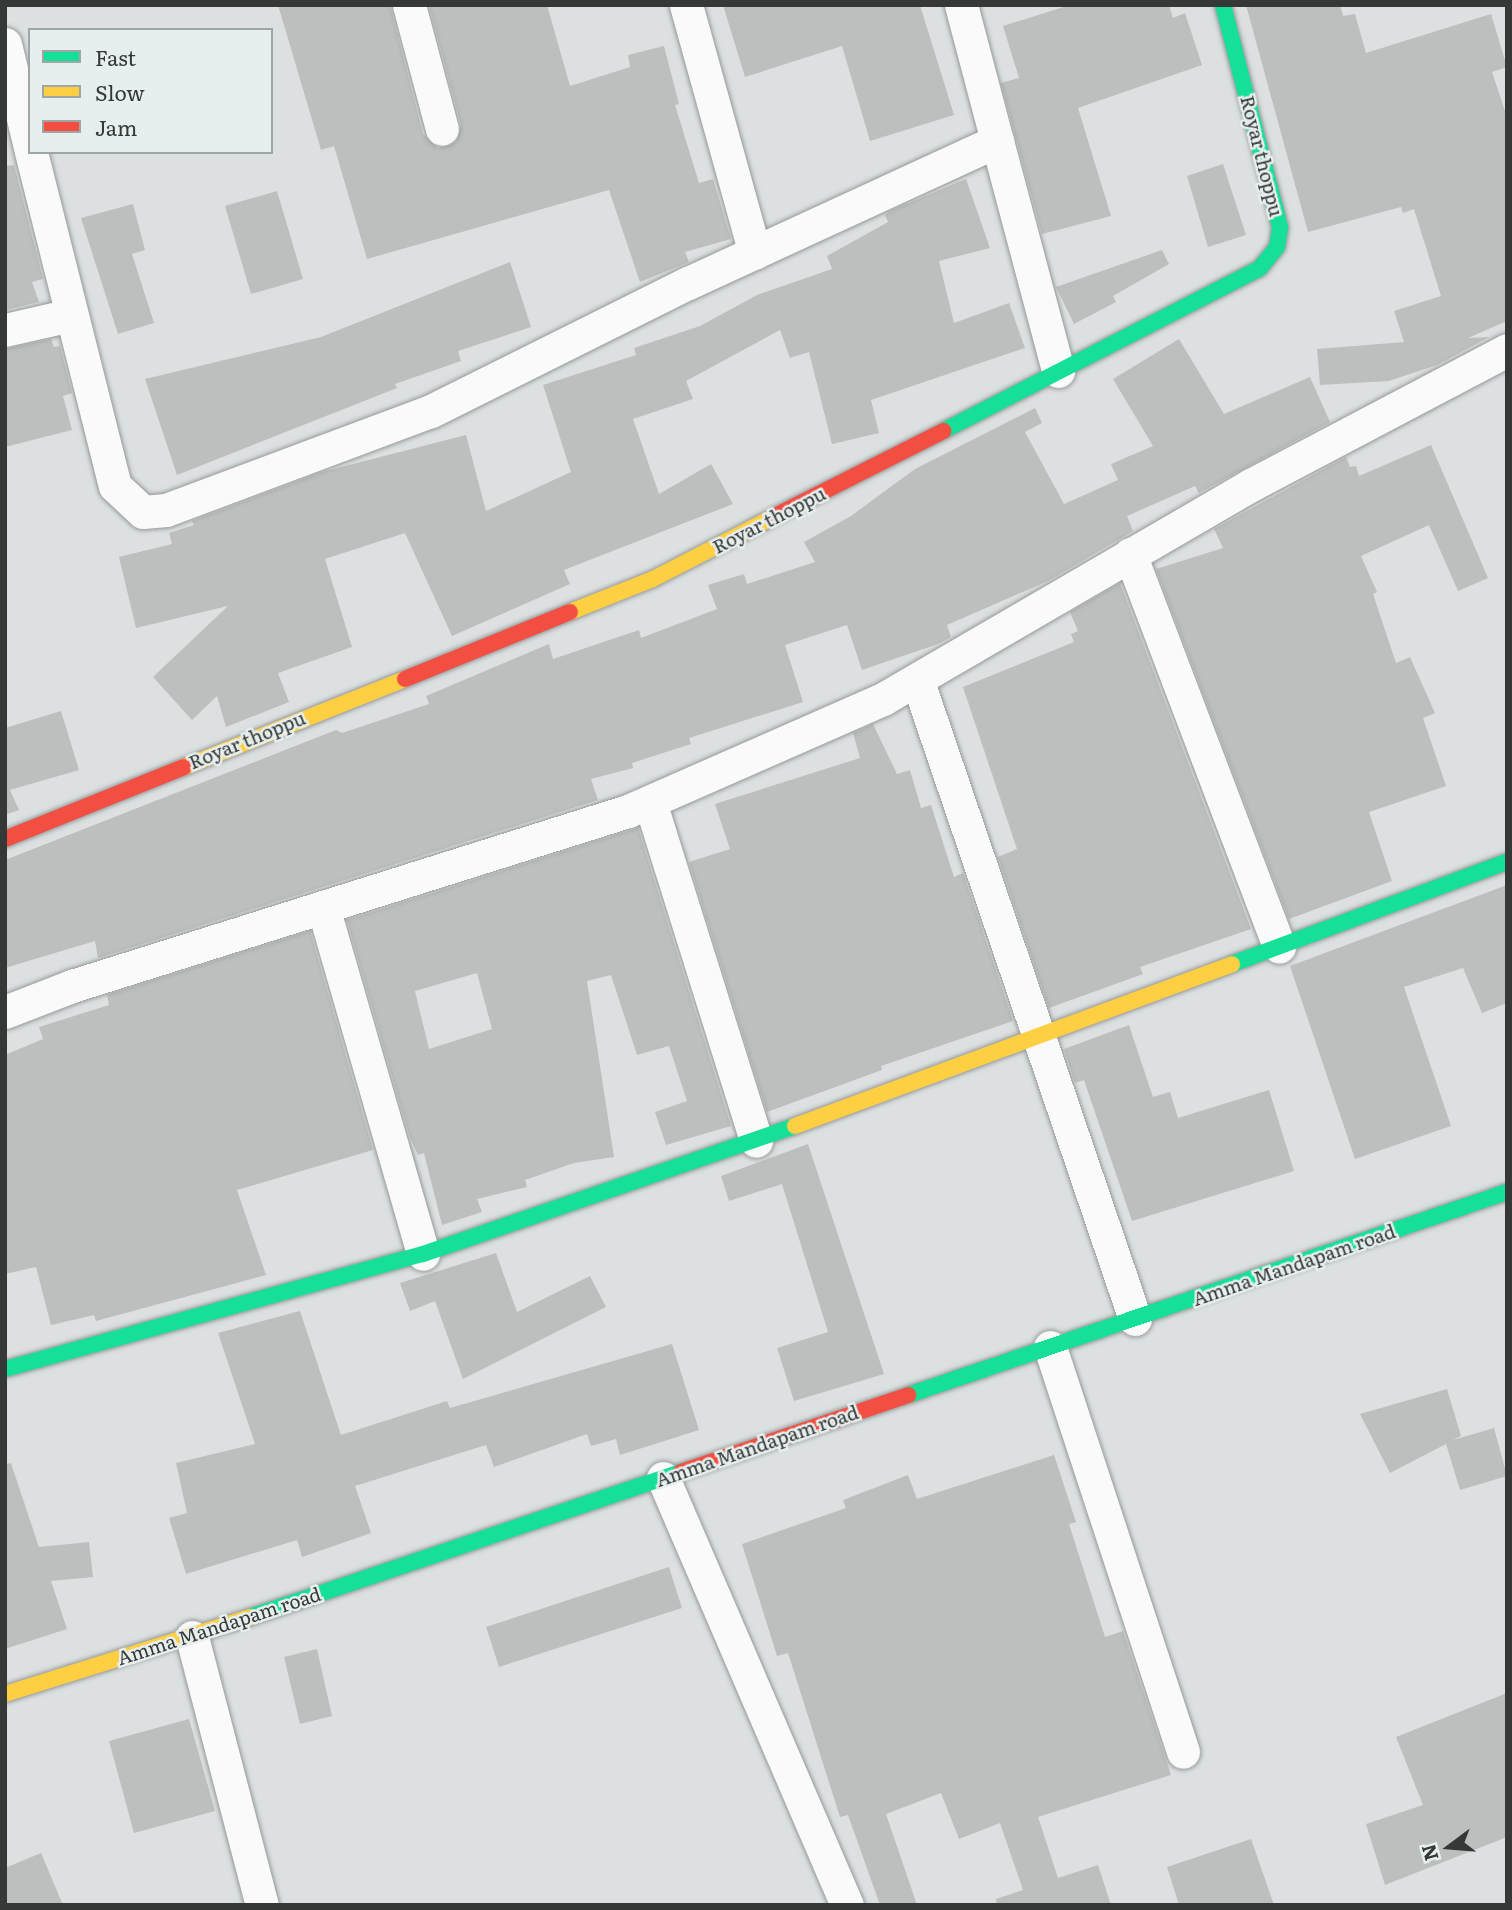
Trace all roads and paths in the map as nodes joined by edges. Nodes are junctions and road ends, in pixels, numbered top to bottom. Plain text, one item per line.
1 (410, 5) edge
2 (686, 5) edge
3 (961, 5) edge
4 (1223, 5) edge
5 (5, 44) edge
6 (442, 129) dead end
7 (997, 141) junction
8 (28, 142) edge
9 (31, 154) edge
10 (755, 253) junction
11 (71, 315) junction
12 (5, 330) edge
13 (1507, 350) edge
14 (1058, 372) junction
15 (1130, 554) junction
16 (918, 681) junction
17 (650, 802) junction
18 (5, 839) edge
19 (1507, 862) edge
20 (323, 907) junction
21 (1279, 947) junction
22 (5, 1012) edge
23 (1039, 1036) junction
24 (756, 1141) junction
25 (1507, 1192) edge
26 (423, 1254) junction
27 (1135, 1319) junction
28 (1050, 1347) junction
29 (5, 1369) edge
30 (663, 1478) junction
31 (192, 1637) junction
32 (5, 1694) edge
33 (1183, 1752) dead end
34 (262, 1905) edge
35 (847, 1905) edge

1 - 6 street
2 - 10 street
3 - 7 street
4 - 14 street, Royar thoppu
5 - 8 street
7 - 10 street
7 - 14 street
9 - 11 street
10 - 11 street
11 - 12 street
13 - 15 street
14 - 18 street, Royar thoppu
15 - 16 street
15 - 21 street
16 - 17 street
16 - 23 street
17 - 20 street
17 - 24 street
19 - 21 street
20 - 22 street
20 - 26 street
21 - 23 street
23 - 24 street
23 - 27 street
24 - 26 street
25 - 27 street, Amma Mandapam road
26 - 29 street
27 - 28 street, Amma Mandapam road
28 - 30 street, Amma Mandapam road
28 - 33 street
30 - 31 street, Amma Mandapam road
30 - 35 street
31 - 32 street, Amma Mandapam road
31 - 34 street

